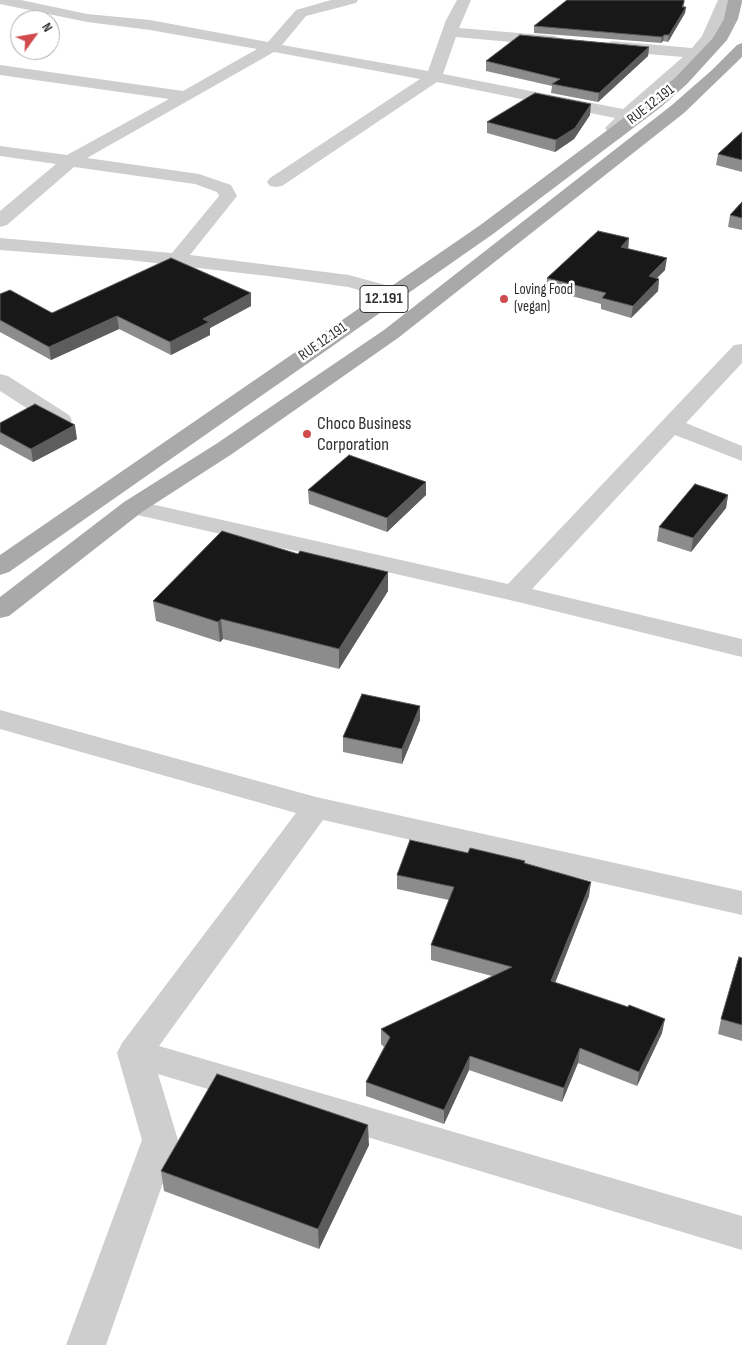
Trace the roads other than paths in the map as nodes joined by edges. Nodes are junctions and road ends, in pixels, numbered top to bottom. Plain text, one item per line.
1 (0, 0) edge
2 (351, 0) edge
3 (464, 0) edge
4 (725, 0) edge
5 (735, 0) edge
6 (131, 10) dead end
7 (150, 25) junction
8 (450, 32) junction
9 (575, 43) edge
10 (594, 45) edge
11 (271, 48) junction
12 (742, 48) edge
13 (696, 53) junction
14 (0, 70) edge
15 (434, 77) junction
16 (186, 96) junction
17 (626, 115) junction
18 (603, 140) junction
19 (0, 151) edge
20 (71, 160) junction
21 (276, 182) dead end
22 (0, 221) edge
23 (0, 244) edge
24 (177, 260) junction
25 (393, 293) junction
26 (742, 350) edge
27 (0, 380) edge
28 (61, 420) edge
29 (672, 426) junction
30 (742, 454) edge
31 (134, 507) junction
32 (0, 567) edge
33 (514, 593) junction
34 (0, 610) edge
35 (742, 648) edge
36 (0, 719) edge
37 (316, 808) junction
38 (742, 903) edge
39 (134, 1053) junction
40 (742, 1233) edge
41 (86, 1345) edge

1 - 7 street
2 - 11 street
3 - 8 street
4 - 13 street
5 - 18 main road, RUE 12.191 / 12.191
6 - 7 street
7 - 11 street
8 - 9 street
8 - 15 street
10 - 13 street
11 - 15 street
11 - 16 street
12 - 31 main road, RUE 12.191
13 - 17 street
14 - 16 street
15 - 17 street
15 - 21 street
16 - 20 street
17 - 18 street
18 - 25 main road, RUE 12.191 / 12.191
19 - 20 street
20 - 22 street
20 - 24 street
23 - 24 street
24 - 25 street
25 - 32 main road, RUE 12.191 / 12.191
26 - 29 street
27 - 28 street
29 - 30 street
29 - 33 street
31 - 33 street
31 - 34 main road, RUE 12.191
33 - 35 street
36 - 37 street
37 - 38 street
37 - 39 street
39 - 40 street
39 - 41 street

